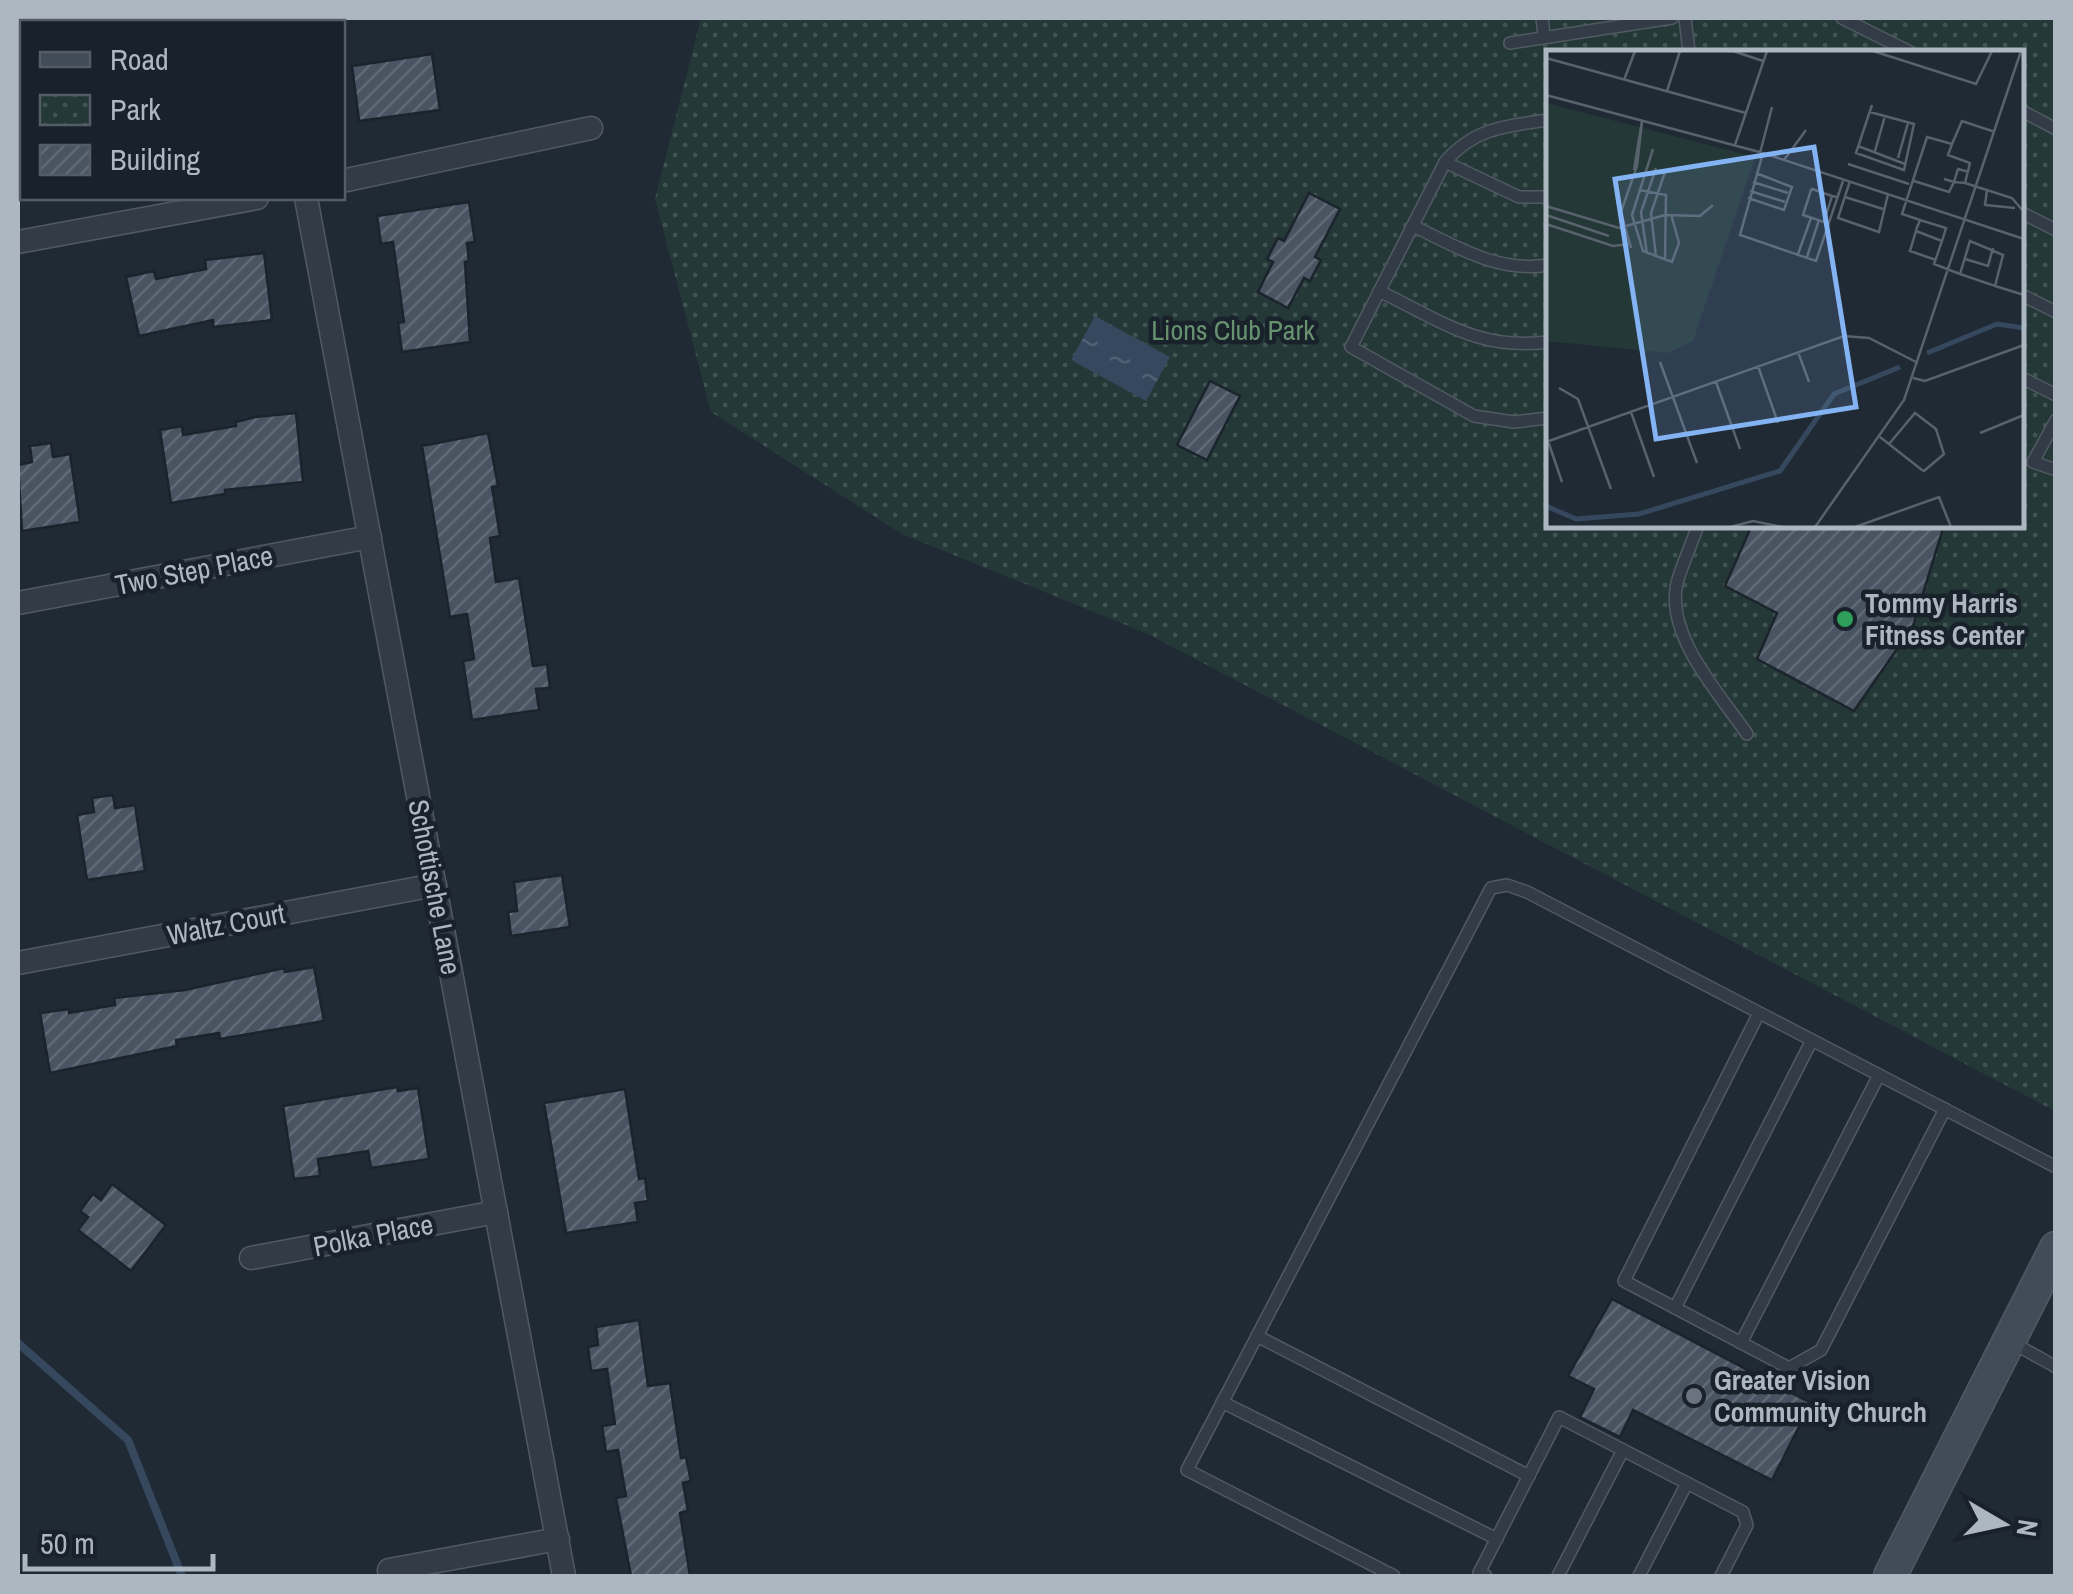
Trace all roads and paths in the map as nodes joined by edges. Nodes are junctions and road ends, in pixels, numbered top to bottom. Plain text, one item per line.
1 (1542, 18) edge
2 (1672, 18) edge
3 (1684, 18) edge
4 (1842, 18) edge
5 (1544, 36) junction
6 (1510, 43) dead end
7 (1689, 50) edge
8 (1906, 50) edge
9 (2023, 112) edge
10 (1546, 120) edge
11 (591, 128) dead end
12 (2056, 128) edge
13 (1445, 162) junction
14 (345, 180) edge
15 (1546, 197) edge
16 (247, 200) edge
17 (306, 200) edge
18 (2023, 214) edge
19 (1412, 226) junction
20 (2056, 230) edge
21 (18, 242) edge
22 (1546, 265) edge
23 (1379, 291) junction
24 (2023, 296) edge
25 (2056, 312) edge
26 (1546, 342) edge
27 (2023, 378) edge
28 (2056, 395) edge
29 (1546, 418) edge
30 (2056, 420) edge
31 (2056, 470) edge
32 (1697, 528) edge
33 (370, 537) junction
34 (18, 603) edge
35 (1747, 734) dead end
36 (435, 885) junction
37 (18, 963) edge
38 (1760, 1012) junction
39 (1812, 1040) junction
40 (1879, 1075) junction
41 (1945, 1109) junction
42 (2056, 1167) edge
43 (496, 1212) junction
44 (2056, 1248) edge
45 (250, 1258) dead end
46 (1676, 1308) junction
47 (1256, 1336) junction
48 (2010, 1341) junction
49 (1741, 1343) junction
50 (2056, 1367) edge
51 (1222, 1402) junction
52 (1623, 1450) junction
53 (1529, 1476) junction
54 (1687, 1483) junction
55 (558, 1539) junction
56 (1497, 1539) junction
57 (389, 1570) dead end
58 (564, 1576) edge
59 (1394, 1576) edge
60 (1486, 1576) edge
61 (1558, 1576) edge
62 (1639, 1576) edge
63 (1721, 1576) edge
64 (1890, 1576) edge

1 - 5 lane
2 - 5 lane
3 - 7 lane
4 - 8 lane
5 - 6 lane
9 - 12 lane
10 - 13 lane
11 - 14 street
13 - 15 lane
13 - 19 lane
16 - 21 street
17 - 33 street, Schottische Lane
18 - 20 lane
19 - 22 lane
19 - 23 lane
23 - 26 lane
23 - 29 lane
24 - 25 lane
27 - 28 lane
30 - 31 lane
32 - 35 lane
33 - 34 street, Two Step Place
33 - 36 street, Schottische Lane
36 - 37 street, Waltz Court
36 - 43 street, Schottische Lane
38 - 39 lane
38 - 46 lane
38 - 47 lane
39 - 40 lane
39 - 46 lane
40 - 41 lane
40 - 49 lane
41 - 42 lane
41 - 49 lane
43 - 45 street, Polka Place
43 - 55 street, Schottische Lane
44 - 48 main road
46 - 49 lane
47 - 51 lane
47 - 53 lane
48 - 50 lane
48 - 64 main road
51 - 56 lane
51 - 59 lane
52 - 53 lane
52 - 54 lane
52 - 61 lane
53 - 56 lane
54 - 62 lane
54 - 63 lane
55 - 57 street
55 - 58 street, Schottische Lane
56 - 60 lane

